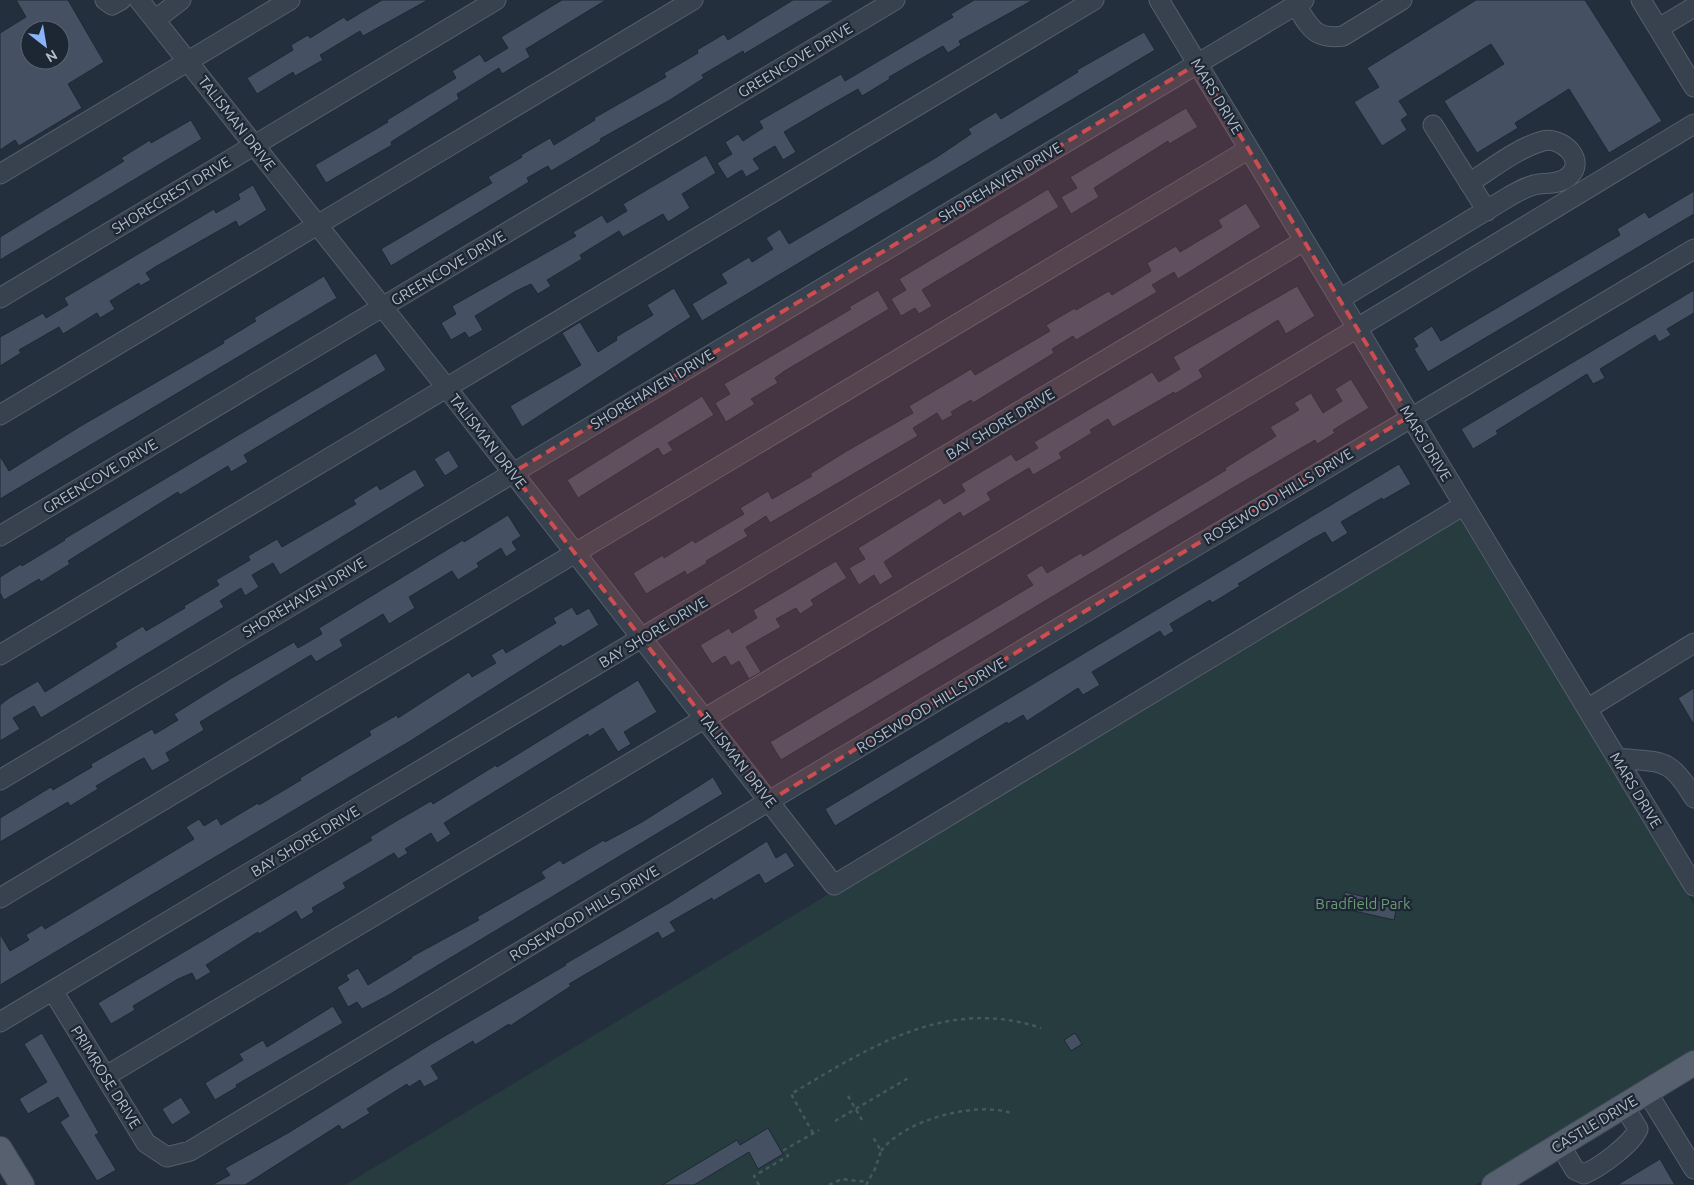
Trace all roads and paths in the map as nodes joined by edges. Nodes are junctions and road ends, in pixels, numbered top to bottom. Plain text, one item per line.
1 (105, 0) edge
2 (121, 0) edge
3 (139, 0) edge
4 (181, 0) edge
5 (290, 0) edge
6 (496, 0) edge
7 (693, 0) edge
8 (895, 0) edge
9 (1094, 0) edge
10 (1159, 0) edge
11 (1402, 0) edge
12 (1641, 0) edge
13 (1300, 2) edge
14 (1694, 8) edge
15 (155, 20) junction
16 (1659, 28) junction
17 (188, 61) junction
18 (1197, 64) junction
19 (1694, 87) edge
20 (1694, 124) edge
21 (1434, 125) dead end
22 (254, 146) junction
23 (1249, 149) junction
24 (0, 174) edge
25 (1469, 183) junction
26 (1486, 211) junction
27 (318, 225) junction
28 (1304, 242) junction
29 (1694, 249) edge
30 (0, 298) edge
31 (1340, 300) junction
32 (383, 307) junction
33 (1356, 328) junction
34 (446, 387) junction
35 (0, 415) edge
36 (1410, 416) junction
37 (512, 472) junction
38 (1464, 505) junction
39 (0, 536) edge
40 (575, 552) junction
41 (642, 639) junction
42 (1694, 643) edge
43 (0, 654) edge
44 (1587, 709) junction
45 (705, 717) junction
46 (1617, 758) junction
47 (0, 780) edge
48 (1694, 798) edge
49 (769, 801) junction
50 (1694, 886) edge
51 (0, 898) edge
52 (54, 991) junction
53 (0, 1022) edge
54 (1041, 1028) dead end
55 (1694, 1063) edge
56 (106, 1076) junction
57 (910, 1077) dead end
58 (1647, 1092) junction
59 (848, 1096) dead end
60 (1624, 1106) junction
61 (855, 1109) junction
62 (1011, 1113) dead end
63 (862, 1120) dead end
64 (834, 1121) dead end
65 (819, 1130) dead end
66 (813, 1133) junction
67 (873, 1137) dead end
68 (1560, 1145) junction
69 (0, 1149) edge
70 (881, 1151) junction
71 (167, 1156) joint
72 (1694, 1169) edge
73 (866, 1184) edge
74 (1498, 1184) edge
75 (22, 1185) edge
76 (759, 1185) edge
77 (829, 1185) edge

1 - 2 street
3 - 15 street, TALISMAN DRIVE
4 - 15 street
5 - 17 street
6 - 22 street, SHORECREST DRIVE
7 - 27 street
8 - 32 street, GREENCOVE DRIVE
9 - 34 street
10 - 18 street, MARS DRIVE
11 - 13 street
12 - 16 street
13 - 18 street, SHOREHAVEN DRIVE
14 - 16 street
15 - 17 street, TALISMAN DRIVE
16 - 19 street
17 - 22 street, TALISMAN DRIVE
17 - 24 street
18 - 23 street, MARS DRIVE
18 - 37 street, SHOREHAVEN DRIVE
20 - 33 street
21 - 25 street
22 - 27 street, TALISMAN DRIVE
22 - 30 street, SHORECREST DRIVE
23 - 28 street, MARS DRIVE
23 - 40 street
25 - 26 street
25 - 26 street
26 - 31 street
27 - 32 street, TALISMAN DRIVE
27 - 35 street
28 - 31 street, MARS DRIVE
28 - 41 street, BAY SHORE DRIVE
29 - 36 street, ROSEWOOD HILLS DRIVE
31 - 33 street, MARS DRIVE
32 - 34 street, TALISMAN DRIVE
32 - 39 street, GREENCOVE DRIVE
33 - 36 street, MARS DRIVE
33 - 45 street
34 - 37 street, TALISMAN DRIVE
34 - 43 street
36 - 38 street, MARS DRIVE
36 - 49 street, ROSEWOOD HILLS DRIVE
37 - 40 street, TALISMAN DRIVE
37 - 47 street, SHOREHAVEN DRIVE
38 - 44 street, MARS DRIVE
38 - 49 street, TALISMAN DRIVE
40 - 41 street, TALISMAN DRIVE
40 - 51 street
41 - 45 street, TALISMAN DRIVE
41 - 52 street, BAY SHORE DRIVE
42 - 44 street
44 - 46 street, MARS DRIVE
45 - 49 street, TALISMAN DRIVE
45 - 56 street
46 - 48 street
46 - 50 street, MARS DRIVE
49 - 71 street, ROSEWOOD HILLS DRIVE
52 - 53 street, BAY SHORE DRIVE
52 - 56 street, PRIMROSE DRIVE
54 - 66 path
55 - 58 main road, CASTLE DRIVE
56 - 71 street, PRIMROSE DRIVE
57 - 61 path
58 - 60 main road, CASTLE DRIVE
58 - 72 street
59 - 61 path
60 - 68 main road, CASTLE DRIVE
60 - 68 street
61 - 63 path
61 - 64 path
62 - 70 path
65 - 66 path
66 - 76 path
67 - 70 path
68 - 74 main road, CASTLE DRIVE
69 - 75 main road
70 - 73 path
73 - 77 path

